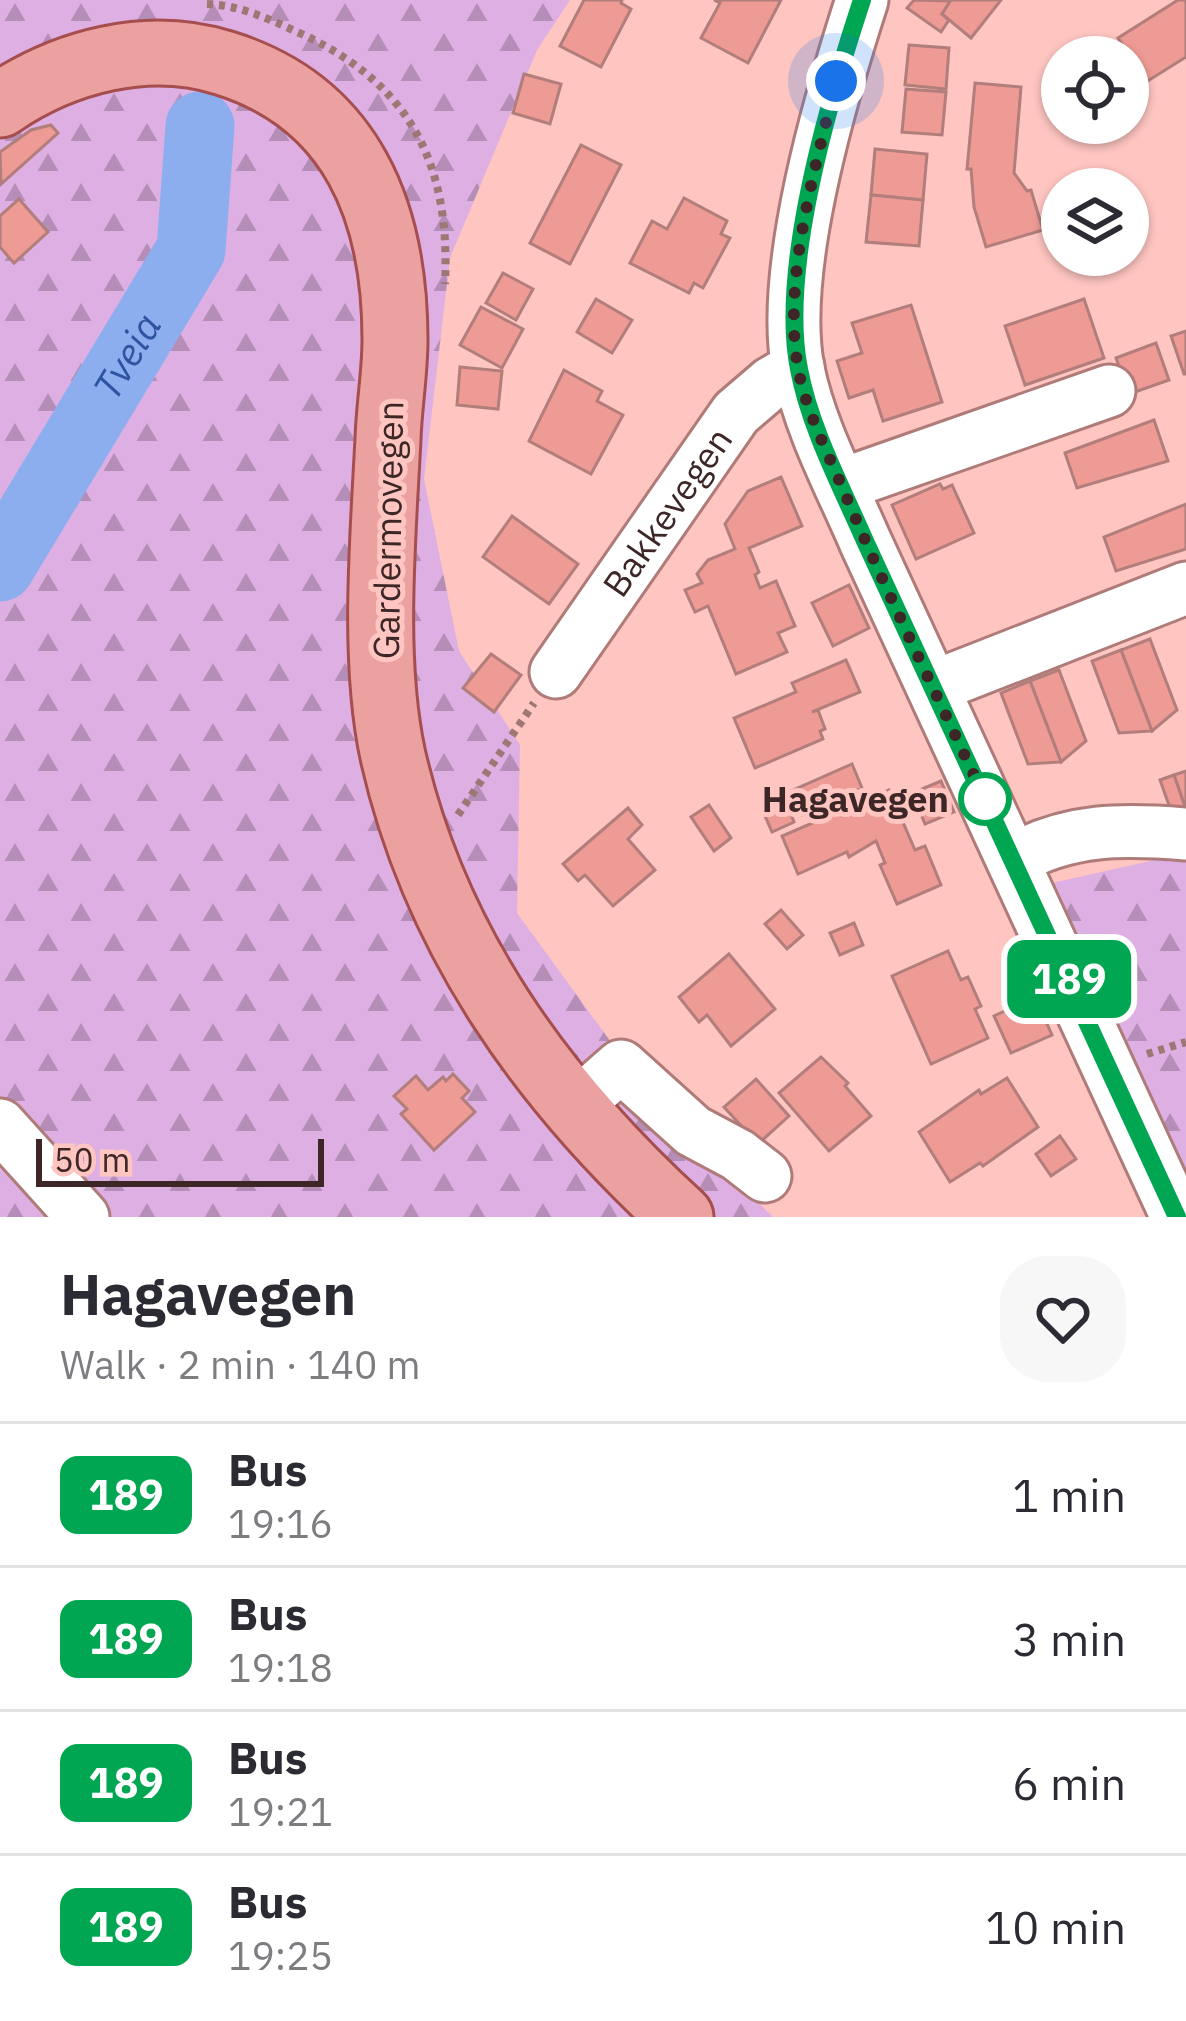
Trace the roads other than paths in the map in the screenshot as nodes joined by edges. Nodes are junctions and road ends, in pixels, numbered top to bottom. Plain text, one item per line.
1 (862, 0) edge
2 (0, 105) edge
3 (798, 368) junction
4 (1109, 391) dead end
5 (842, 485) junction
6 (1186, 588) edge
7 (556, 673) road end
8 (933, 687) junction
9 (1186, 834) edge
10 (1013, 860) junction
11 (573, 1108) junction
12 (0, 1124) edge
13 (765, 1176) dead end
14 (83, 1217) edge
15 (681, 1217) edge
16 (1177, 1217) edge

1 - 3 street
2 - 11 main road, Gardermovegen
3 - 5 street
3 - 7 street, Bakkevegen
4 - 5 street
5 - 8 street
6 - 8 street
8 - 10 street
9 - 10 street
10 - 16 street
11 - 13 street
11 - 15 main road, Gardermovegen
12 - 14 street

